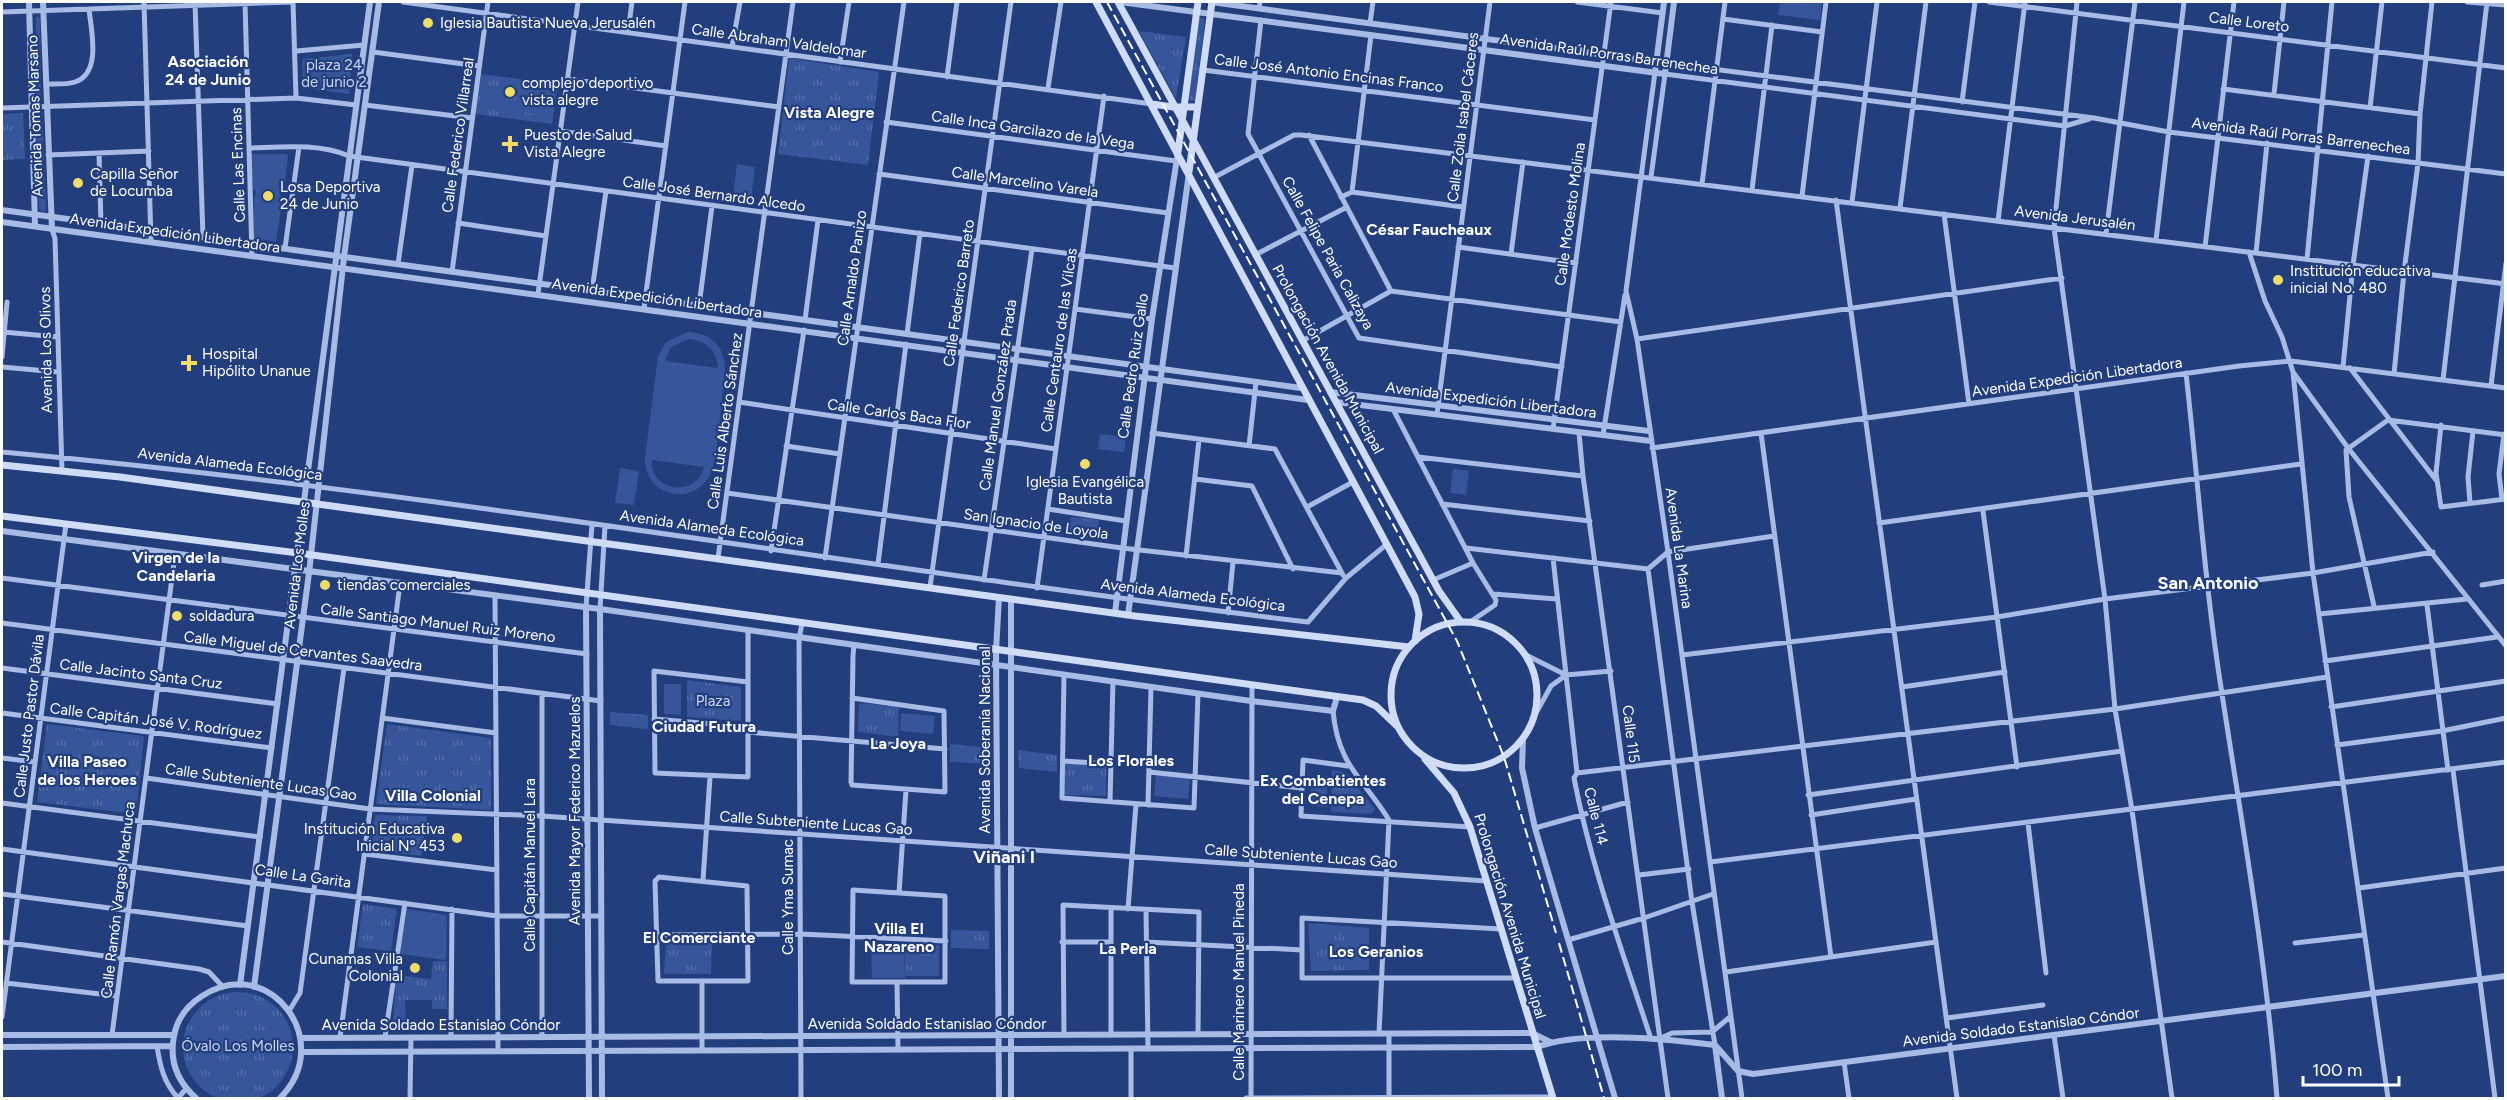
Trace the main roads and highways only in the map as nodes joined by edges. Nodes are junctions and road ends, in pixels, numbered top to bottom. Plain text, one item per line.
1 (1096, 2) edge
2 (1119, 2) edge
3 (1198, 2) edge
4 (1212, 2) edge
5 (1152, 104) junction
6 (1197, 106) junction
7 (1173, 107) junction
8 (1185, 107) junction
9 (1183, 123) junction
10 (1193, 144) junction
11 (1178, 152) junction
12 (1189, 172) junction
13 (2, 465) edge
14 (2, 516) edge
15 (1461, 622) junction
16 (1415, 641) junction
17 (1409, 647) junction
18 (1398, 727) junction
19 (1420, 753) junction
20 (1553, 1098) edge

1 - 5 main road
2 - 7 main road, Prolongación Avenida Municipal
3 - 8 main road, Calle Pedro Ruiz Gallo
4 - 6 main road, Calle Pedro Ruiz Gallo
5 - 7 main road
5 - 11 main road
6 - 8 main road
6 - 10 main road, Calle Pedro Ruiz Gallo
7 - 8 main road
7 - 9 main road, Prolongación Avenida Municipal
8 - 9 main road, Calle Pedro Ruiz Gallo
9 - 10 main road, Prolongación Avenida Municipal
9 - 11 main road, Calle Pedro Ruiz Gallo
10 - 12 main road, Calle Pedro Ruiz Gallo
10 - 15 main road, Prolongación Avenida Municipal
11 - 12 main road
12 - 16 main road
13 - 17 main road, Avenida Alameda Ecológica
14 - 18 main road
15 - 16 main road, Prolongación Avenida Municipal
15 - 19 main road, Prolongación Avenida Municipal
16 - 17 main road, Prolongación Avenida Municipal
17 - 18 main road, Prolongación Avenida Municipal
18 - 19 main road, Prolongación Avenida Municipal
19 - 20 main road, Prolongación Avenida Municipal

